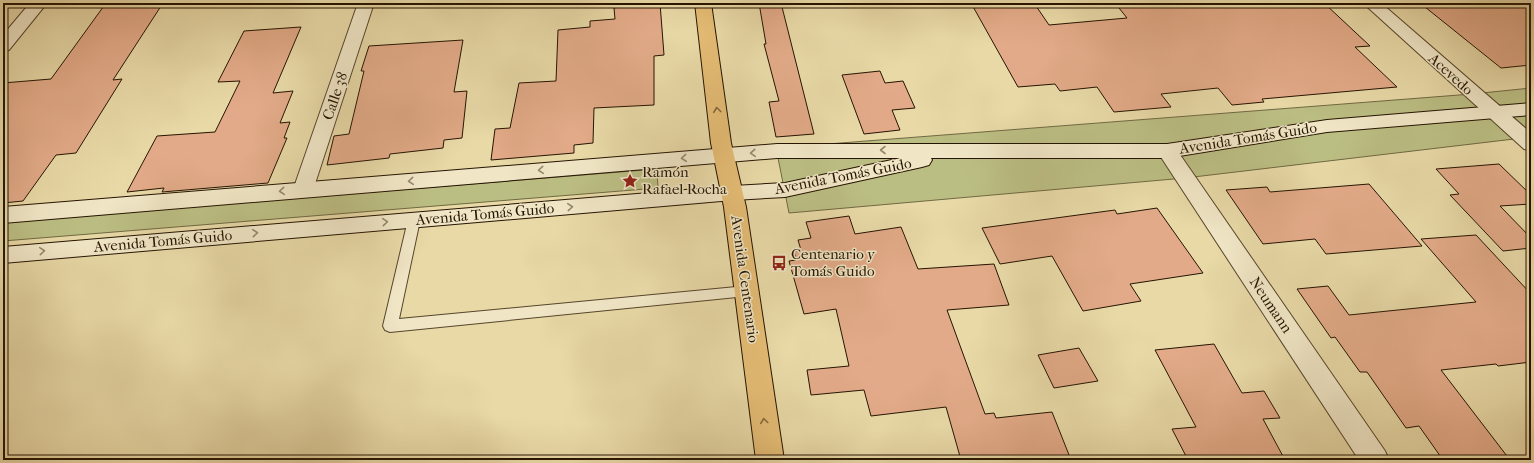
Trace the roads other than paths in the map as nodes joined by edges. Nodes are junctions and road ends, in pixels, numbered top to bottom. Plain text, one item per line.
1 (39, 3) edge
2 (366, 3) edge
3 (703, 3) edge
4 (1371, 3) edge
5 (3, 46) edge
6 (1531, 109) edge
7 (1492, 112) junction
8 (1531, 144) edge
9 (964, 150) junction
10 (1167, 150) junction
11 (723, 155) junction
12 (303, 190) junction
13 (733, 193) junction
14 (3, 215) edge
15 (414, 220) junction
16 (3, 254) edge
17 (747, 292) junction
18 (770, 460) edge
19 (1375, 460) edge

1 - 5 main road
2 - 12 main road, Calle 38
11 -> 3 main road, Avenida Centenario
4 - 7 main road, Acevedo
6 - 7 main road, Avenida Tomás Guido
7 - 8 main road, Acevedo
7 - 10 main road, Avenida Tomás Guido
9 - 10 main road, Avenida Tomás Guido
9 -> 11 main road, Avenida Tomás Guido
9 - 13 main road, Avenida Tomás Guido
10 - 19 main road, Neumann
11 -> 12 main road, Avenida Tomás Guido
11 - 13 main road, Avenida Centenario
12 -> 14 main road, Avenida Tomás Guido
15 -> 13 main road, Avenida Tomás Guido
13 - 17 main road, Avenida Centenario
16 -> 15 main road, Avenida Tomás Guido
15 - 17 lane
18 -> 17 main road, Avenida Centenario

